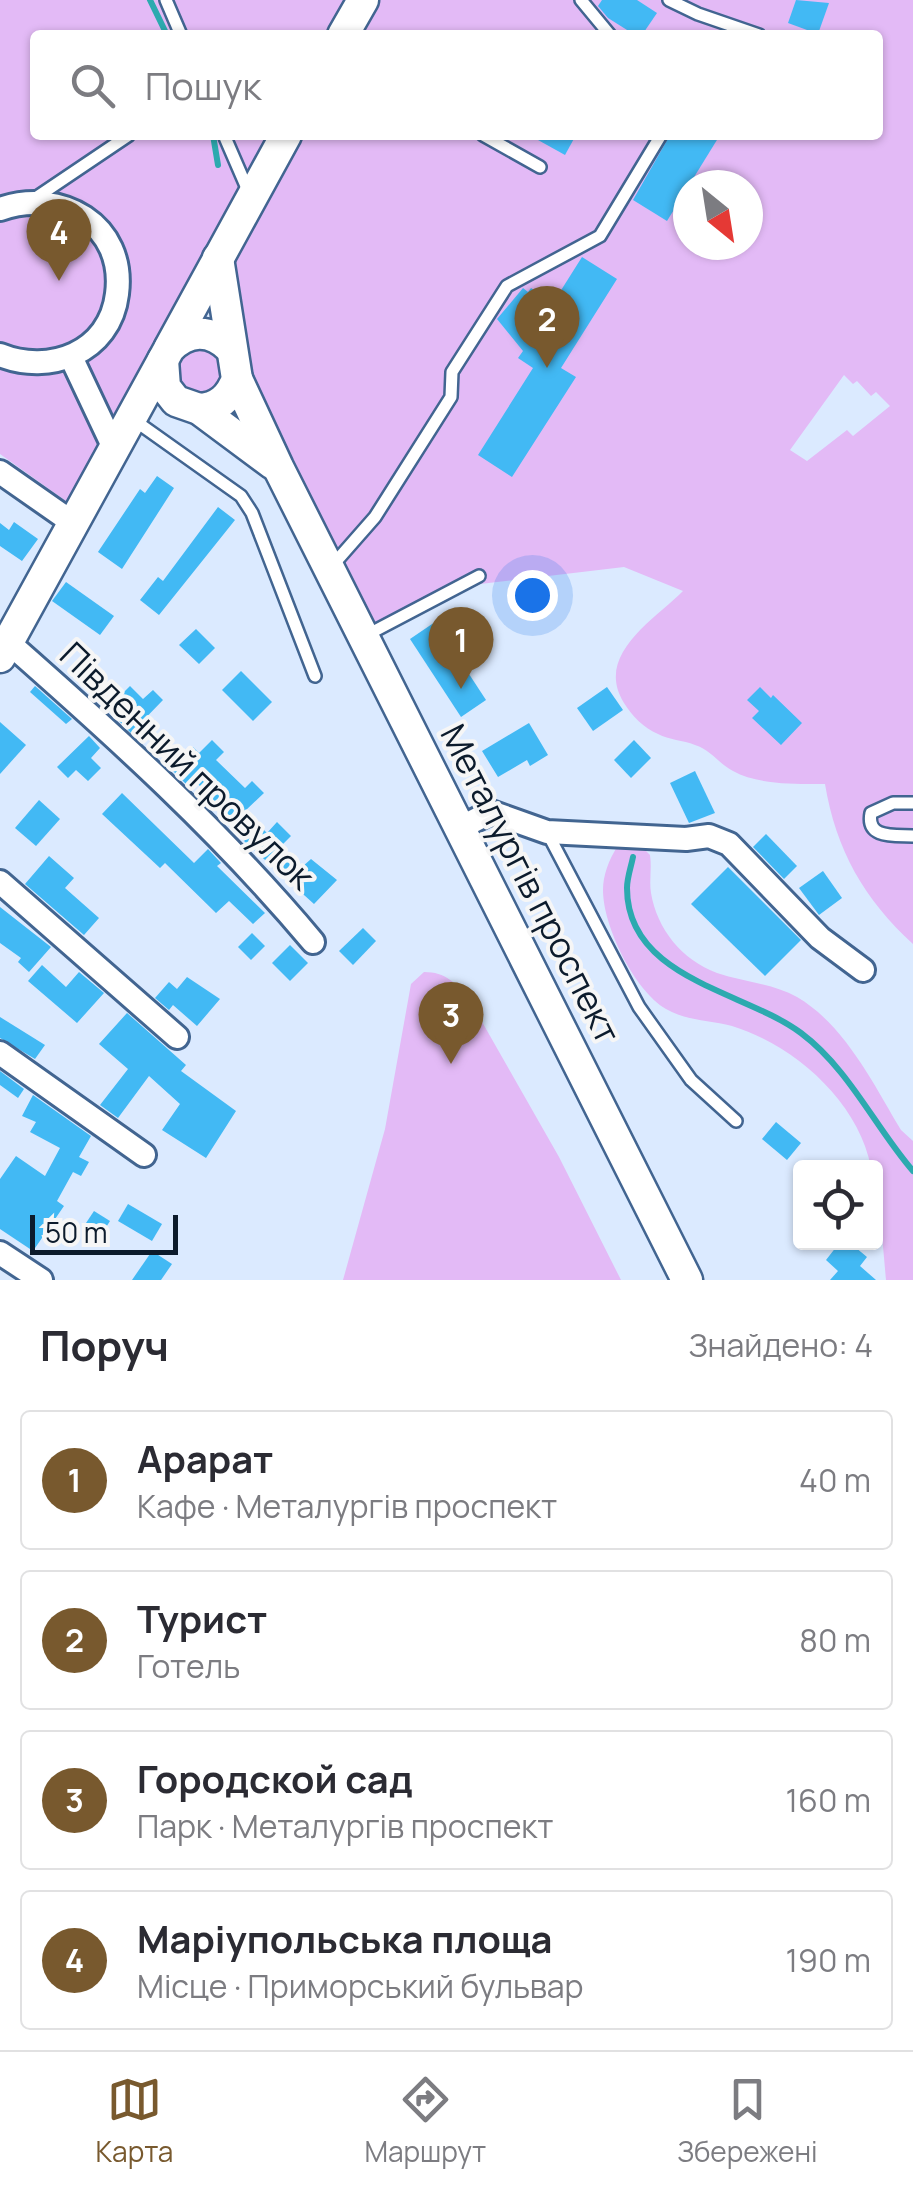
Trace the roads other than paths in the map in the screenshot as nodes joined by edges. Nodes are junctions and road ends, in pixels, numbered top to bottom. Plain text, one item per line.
1 (166, 0) edge
2 (364, 0) edge
3 (581, 0) edge
4 (669, 0) edge
5 (706, 0) edge
6 (698, 14) junction
7 (179, 30) edge
8 (347, 30) edge
9 (606, 30) edge
10 (744, 30) edge
11 (121, 140) edge
12 (226, 140) edge
13 (283, 140) edge
14 (492, 140) edge
15 (659, 140) edge
16 (540, 167) dead end
17 (250, 198) junction
18 (30, 201) junction
19 (0, 209) edge
20 (218, 258) junction
21 (230, 348) junction
22 (166, 354) junction
23 (0, 356) edge
24 (71, 357) junction
25 (237, 379) junction
26 (187, 405) junction
27 (134, 413) junction
28 (114, 448) junction
29 (278, 468) junction
30 (0, 472) edge
31 (73, 524) junction
32 (329, 569) junction
33 (479, 576) dead end
34 (363, 637) junction
35 (4, 650) edge
36 (316, 676) dead end
37 (913, 802) edge
38 (460, 828) junction
39 (547, 832) junction
40 (913, 836) edge
41 (0, 882) edge
42 (313, 942) dead end
43 (863, 970) dead end
44 (177, 1036) dead end
45 (0, 1053) edge
46 (736, 1120) dead end
47 (144, 1155) dead end
48 (0, 1252) edge
49 (41, 1280) edge
50 (687, 1280) edge

1 - 7 lane
2 - 8 street
3 - 9 lane
4 - 6 lane
5 - 6 lane
6 - 10 lane
11 - 18 lane
12 - 17 lane
13 - 17 street
14 - 16 lane
15 - 32 lane
17 - 20 street
18 - 19 street
18 - 24 street
20 - 21 street
20 - 22 street
21 - 22 street
21 - 25 street
22 - 26 street
22 - 27 street
23 - 24 street
24 - 28 street
25 - 26 street
25 - 29 street, Металургів проспект
26 - 27 street
26 - 29 street
27 - 28 street
27 - 36 lane
28 - 31 street
29 - 32 street, Металургів проспект
30 - 31 street
31 - 35 street
32 - 34 street, Металургів проспект
33 - 34 lane
34 - 38 street, Металургів проспект
35 - 42 street, Південний провулок
37 - 40 lane
38 - 39 street
38 - 50 street, Металургів проспект
39 - 43 street
39 - 46 lane
41 - 44 street
45 - 47 street
48 - 49 street

